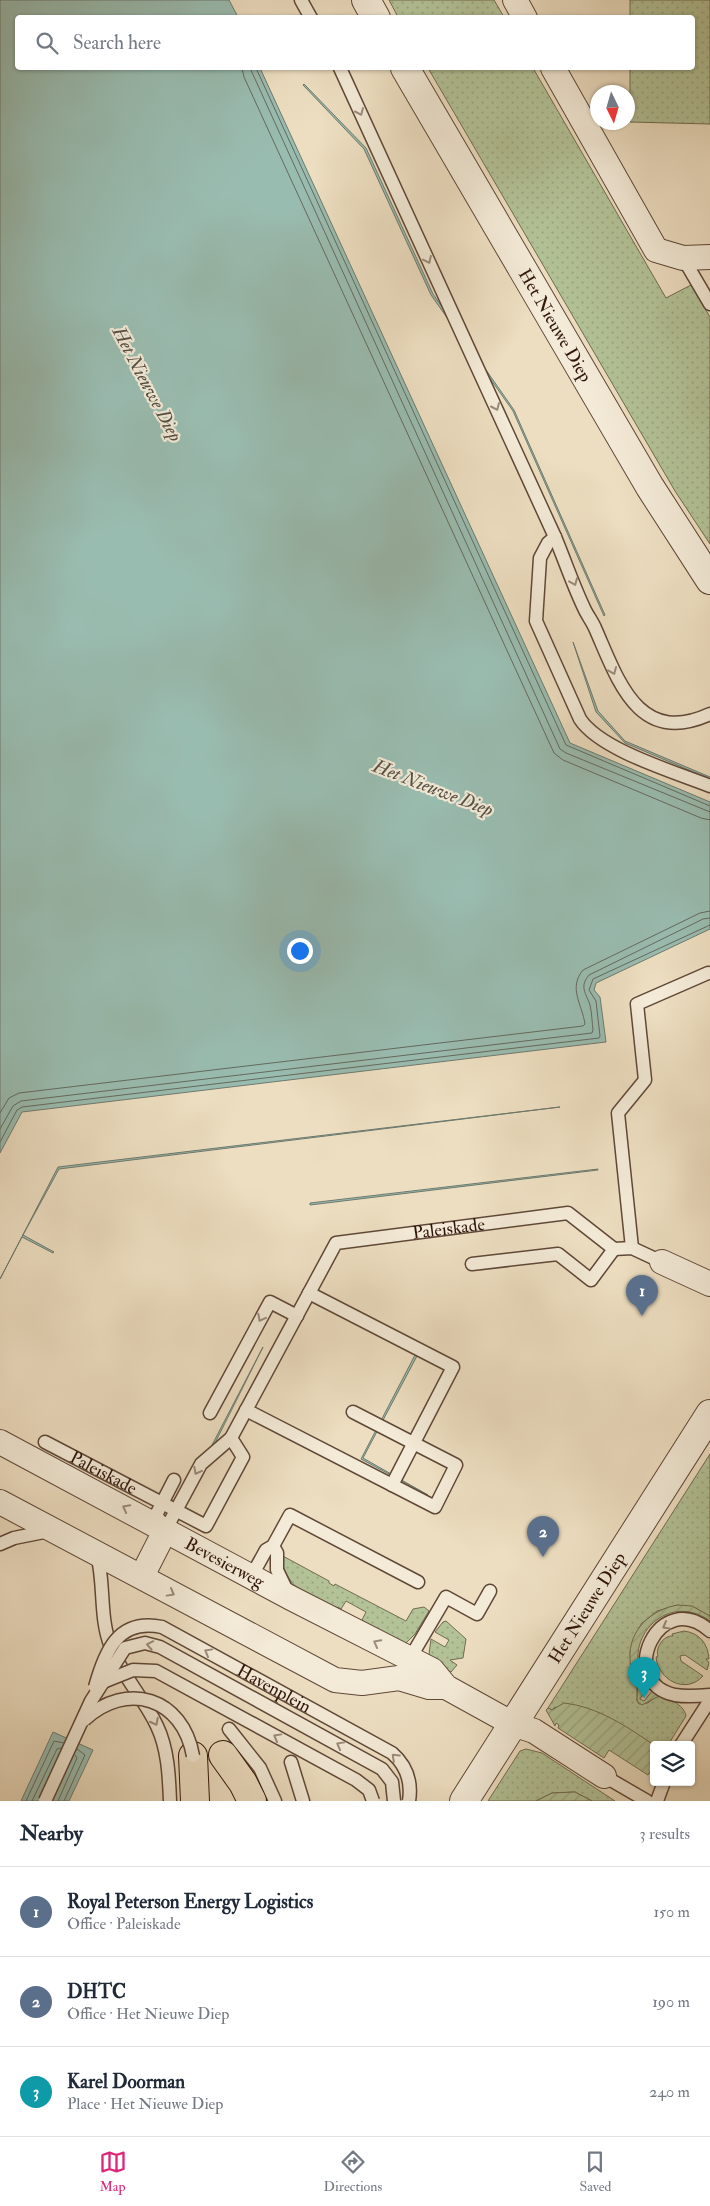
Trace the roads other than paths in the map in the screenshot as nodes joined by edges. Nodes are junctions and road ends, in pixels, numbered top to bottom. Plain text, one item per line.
1 (301, 0) edge
2 (366, 0) edge
3 (515, 0) edge
4 (310, 15) edge
5 (374, 15) edge
6 (523, 15) edge
7 (341, 70) edge
8 (406, 70) edge
9 (554, 70) edge
10 (710, 257) edge
11 (683, 258) junction
12 (710, 304) edge
13 (555, 537) junction
14 (710, 580) edge
15 (710, 714) edge
16 (710, 786) edge
17 (708, 973) dead end
18 (632, 1248) junction
19 (614, 1249) junction
20 (472, 1264) dead end
21 (667, 1264) junction
22 (710, 1273) edge
23 (710, 1284) edge
24 (309, 1293) junction
25 (296, 1316) junction
26 (246, 1410) junction
27 (210, 1412) dead end
28 (353, 1412) dead end
29 (710, 1414) edge
30 (232, 1438) junction
31 (0, 1442) edge
32 (45, 1442) dead end
33 (413, 1443) junction
34 (174, 1480) dead end
35 (392, 1485) junction
36 (0, 1502) edge
37 (162, 1503) junction
38 (171, 1520) junction
39 (54, 1530) junction
40 (2, 1541) edge
41 (273, 1546) junction
42 (97, 1554) junction
43 (247, 1573) junction
44 (142, 1576) junction
45 (418, 1582) dead end
46 (490, 1591) dead end
47 (291, 1598) junction
48 (710, 1631) edge
49 (409, 1660) junction
50 (103, 1682) junction
51 (446, 1687) junction
52 (710, 1695) edge
53 (710, 1700) edge
54 (92, 1701) junction
55 (82, 1722) junction
56 (513, 1724) junction
57 (228, 1729) dead end
58 (684, 1741) edge
59 (223, 1755) dead end
60 (193, 1756) joint
61 (290, 1762) dead end
62 (604, 1776) joint
63 (663, 1786) edge
64 (45, 1801) edge
65 (170, 1801) edge
66 (195, 1801) edge
67 (252, 1801) edge
68 (275, 1801) edge
69 (303, 1801) edge
70 (373, 1801) edge
71 (394, 1801) edge
72 (409, 1801) edge
73 (464, 1801) edge
74 (647, 1801) edge
75 (657, 1801) edge

1 - 4 lane
2 - 5 street
3 - 6 street
7 -> 13 lane
8 - 14 street, Het Nieuwe Diep
9 - 11 street
10 - 11 street
11 - 12 lane
13 -> 15 lane
13 - 16 lane
17 - 18 lane
18 - 19 lane
18 - 21 lane
19 - 20 lane
19 - 24 lane, Paleiskade
21 - 22 street
21 - 23 street
24 - 25 lane, Paleiskade
24 - 33 lane
25 - 26 lane, Paleiskade
25 -> 27 lane
26 - 30 lane, Paleiskade
26 - 35 lane
28 - 33 lane
29 - 56 street, Het Nieuwe Diep
30 -> 38 lane, Paleiskade
30 - 38 lane, Paleiskade
38 -> 31 street, Bevesierweg
32 - 37 lane, Paleiskade
33 - 35 lane
33 - 35 lane
34 - 37 lane
36 - 39 street, Bevesierweg
37 - 38 lane, Paleiskade
37 - 38 lane
38 - 43 street, Bevesierweg
38 - 44 street
39 - 40 lane
39 - 42 street, Bevesierweg
41 - 43 lane
41 - 45 lane
41 - 47 lane
42 - 44 street, Bevesierweg
42 -> 65 lane
43 - 47 street, Bevesierweg
44 -> 51 street, Bevesierweg
46 - 49 lane
49 -> 47 street, Bevesierweg
48 -> 52 lane
49 - 51 street, Bevesierweg
50 - 54 lane, Havenplein, bridge
70 -> 50 lane, bridge
71 -> 50 lane, Havenplein, bridge
51 - 56 street, Bevesierweg
53 - 58 lane
54 - 55 lane, Havenplein, bridge
72 -> 54 lane, Havenplein, bridge
55 - 60 lane, Havenplein, bridge
55 - 64 lane, Havenplein, bridge
56 - 62 street, Bevesierweg
56 - 73 street, Het Nieuwe Diep
57 - 68 lane
59 - 67 main road
60 - 66 main road, Havenplein
61 - 69 lane
62 - 74 lane
63 - 75 lane

